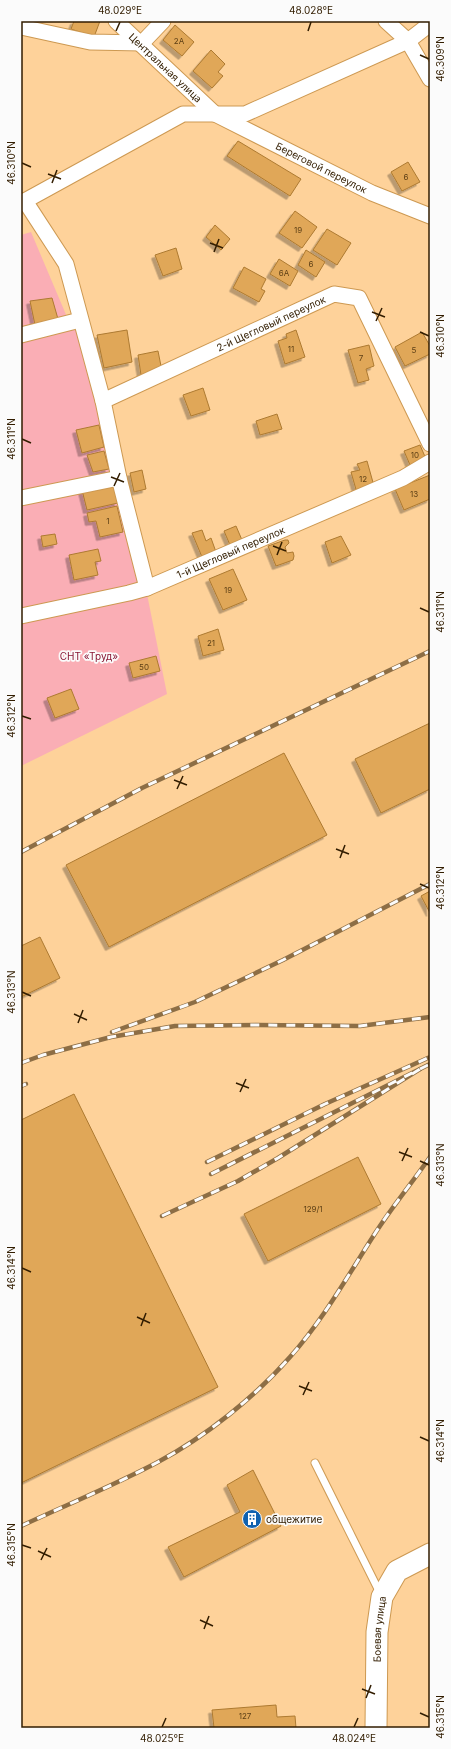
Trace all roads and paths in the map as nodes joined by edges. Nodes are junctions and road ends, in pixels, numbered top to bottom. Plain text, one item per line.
1 (116, 21) edge
2 (163, 21) edge
3 (386, 21) edge
4 (430, 24) edge
5 (21, 28) edge
6 (408, 42) junction
7 (142, 43) junction
8 (430, 80) edge
9 (214, 114) junction
10 (23, 202) edge
11 (430, 216) edge
12 (80, 320) junction
13 (21, 334) edge
14 (103, 401) junction
15 (430, 444) edge
16 (430, 462) edge
17 (119, 478) junction
18 (21, 498) edge
19 (147, 588) junction
20 (21, 616) edge
21 (315, 1463) dead end
22 (430, 1554) edge
23 (382, 1598) junction
24 (376, 1728) edge

1 - 7 street, Центральная улица
2 - 7 street
3 - 6 street
4 - 6 street
5 - 7 street
6 - 8 street
6 - 9 street
7 - 9 street, Центральная улица
9 - 10 street
9 - 11 street, Береговой переулок
10 - 12 street
12 - 13 street
12 - 14 street
14 - 15 street, 2-й Щегловый переулок
14 - 17 street
16 - 19 street, 1-й Щегловый переулок
17 - 18 street
17 - 19 street
19 - 20 street, 1-й Щегловый переулок
21 - 23 lane
22 - 23 main road, Боевая улица
23 - 24 main road, Боевая улица

